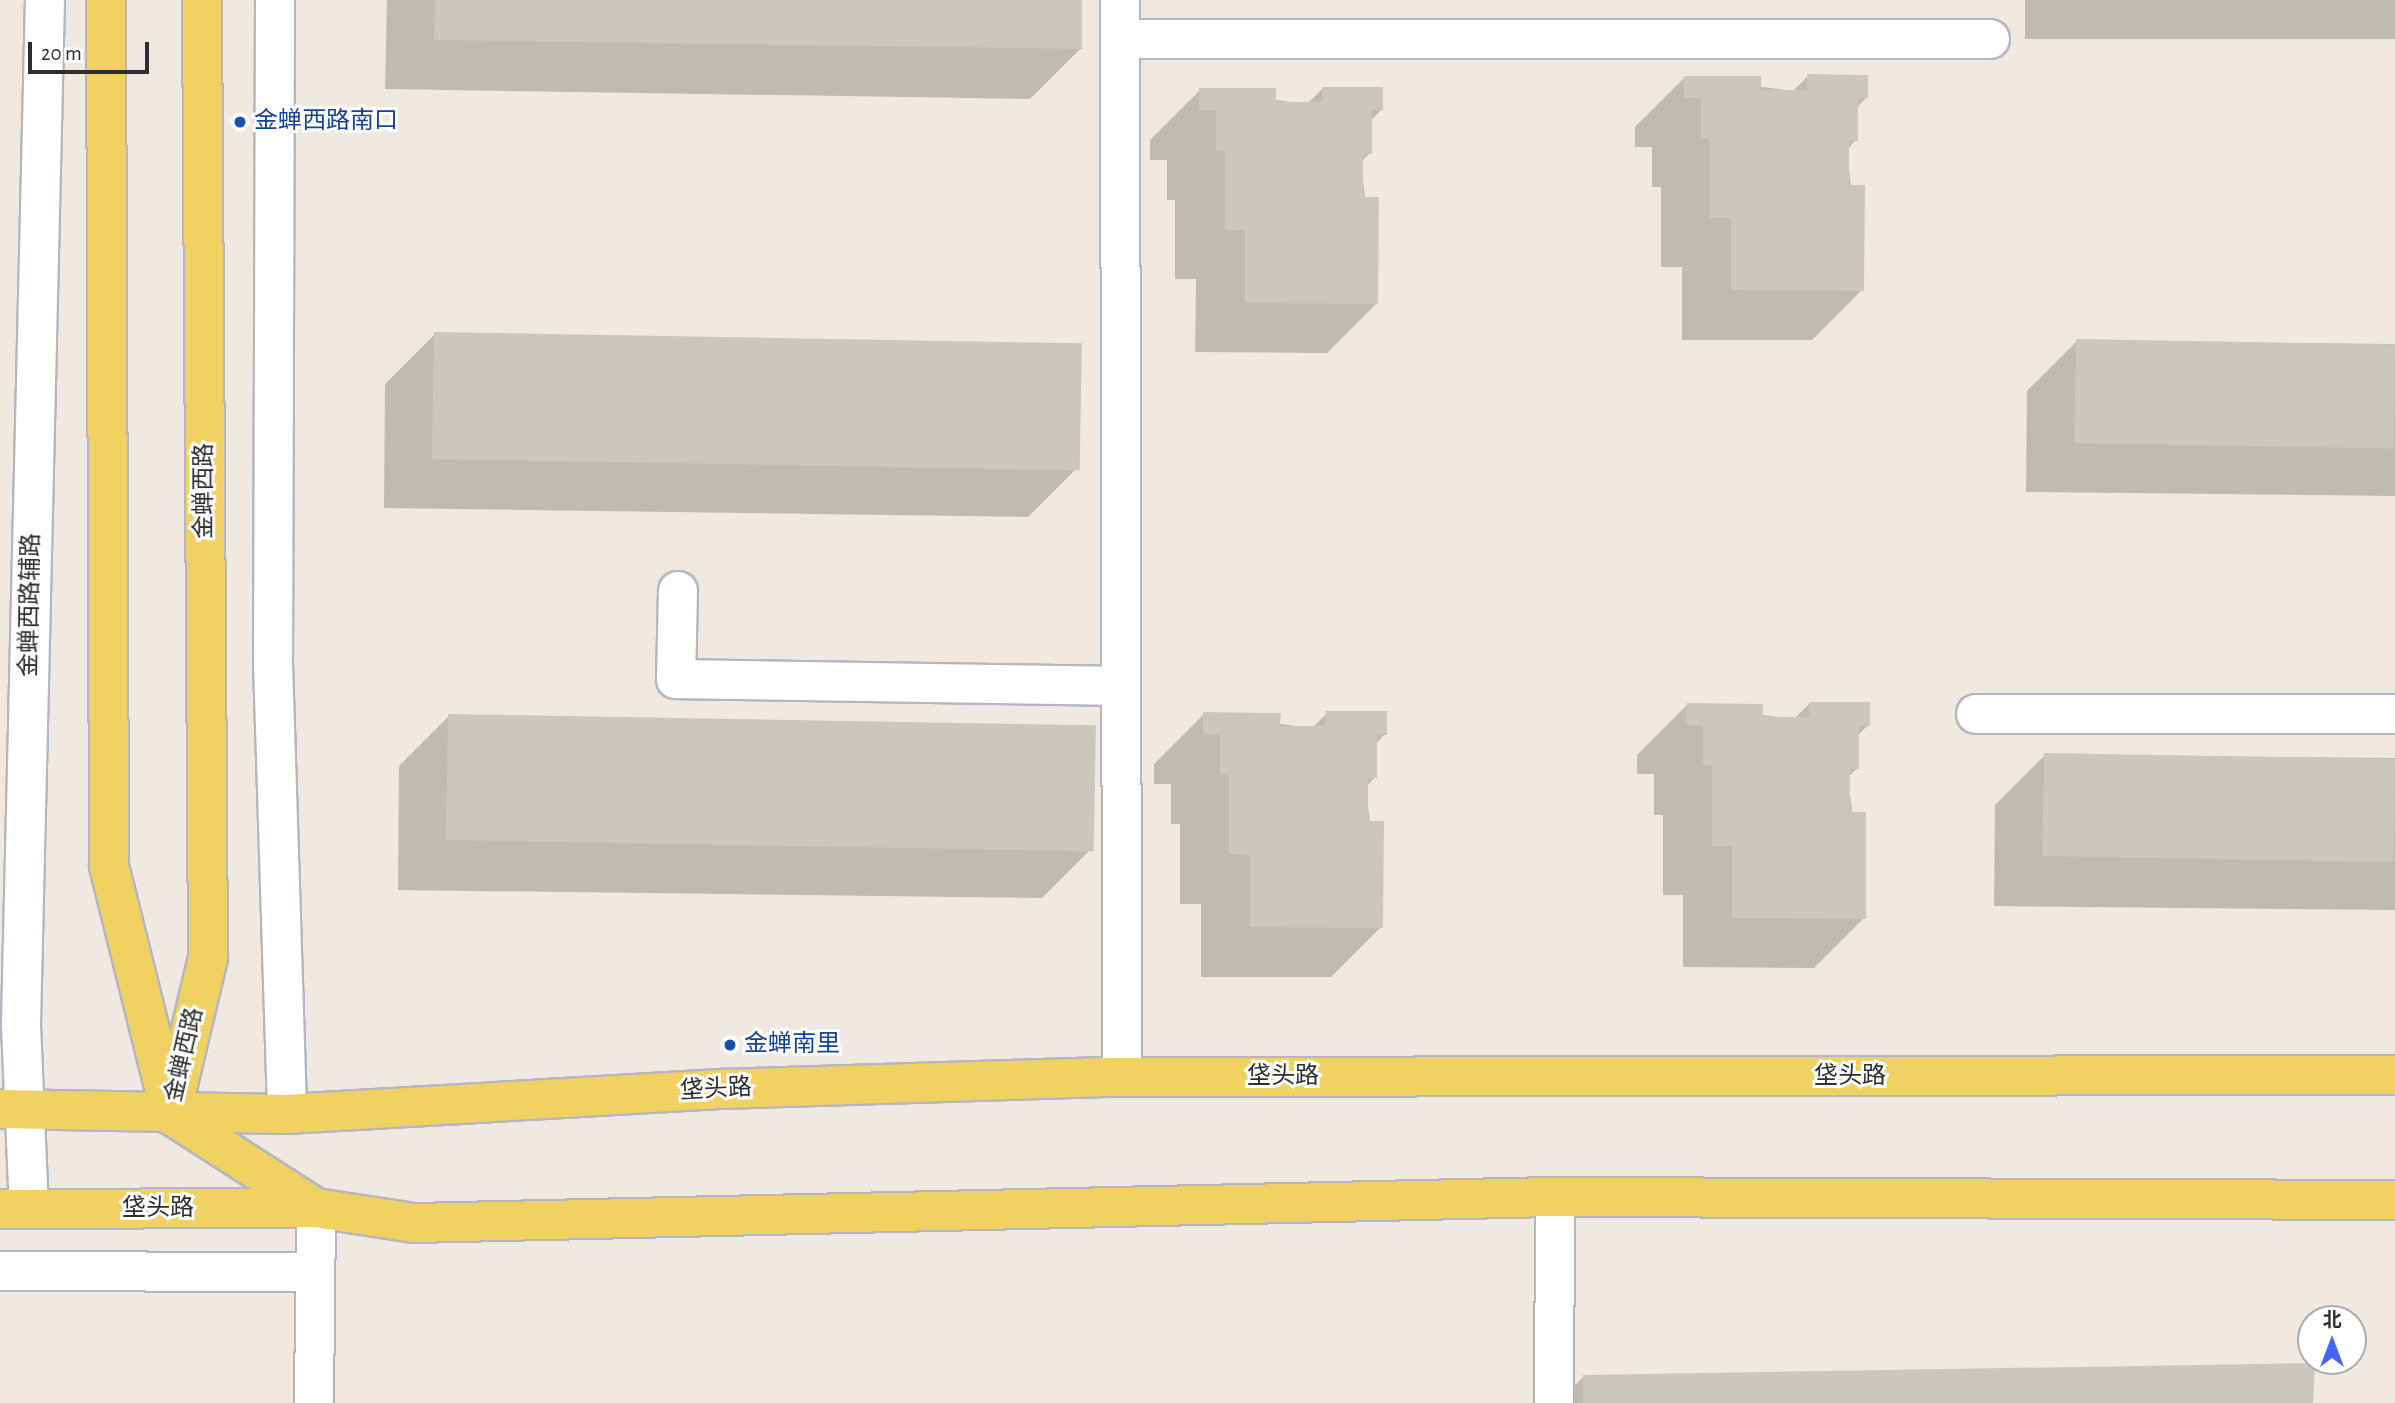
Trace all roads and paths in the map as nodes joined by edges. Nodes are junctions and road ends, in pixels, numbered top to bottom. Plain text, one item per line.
1 (45, 0) edge
2 (106, 0) edge
3 (202, 0) edge
4 (275, 0) edge
5 (1120, 0) edge
6 (1120, 39) junction
7 (1990, 39) dead end
8 (677, 590) dead end
9 (1121, 686) junction
10 (1976, 714) dead end
11 (2395, 714) edge
12 (2395, 1075) edge
13 (1122, 1077) junction
14 (12, 1110) edge
15 (287, 1114) junction
16 (171, 1115) junction
17 (1555, 1197) junction
18 (2395, 1200) edge
19 (316, 1208) junction
20 (15, 1209) edge
21 (0, 1270) edge
22 (315, 1272) junction
23 (314, 1403) edge
24 (1554, 1403) edge

1 - 14 street, 金蝉西路辅路
2 - 16 main road, 金蝉西路
3 - 16 main road, 金蝉西路
4 - 15 street
5 - 6 street
6 - 7 street
6 - 9 street
8 - 9 street
9 - 13 street
10 - 11 street
12 - 13 main road, 垡头路
13 - 15 main road, 垡头路
14 - 16 main road, 垡头路
14 - 20 street, 金蝉西路辅路
15 - 16 main road, 垡头路
16 - 19 main road, 垡头路
17 - 18 main road, 垡头路
17 - 19 main road, 垡头路
17 - 24 street
19 - 20 main road, 垡头路
19 - 22 street
21 - 22 street
22 - 23 street

